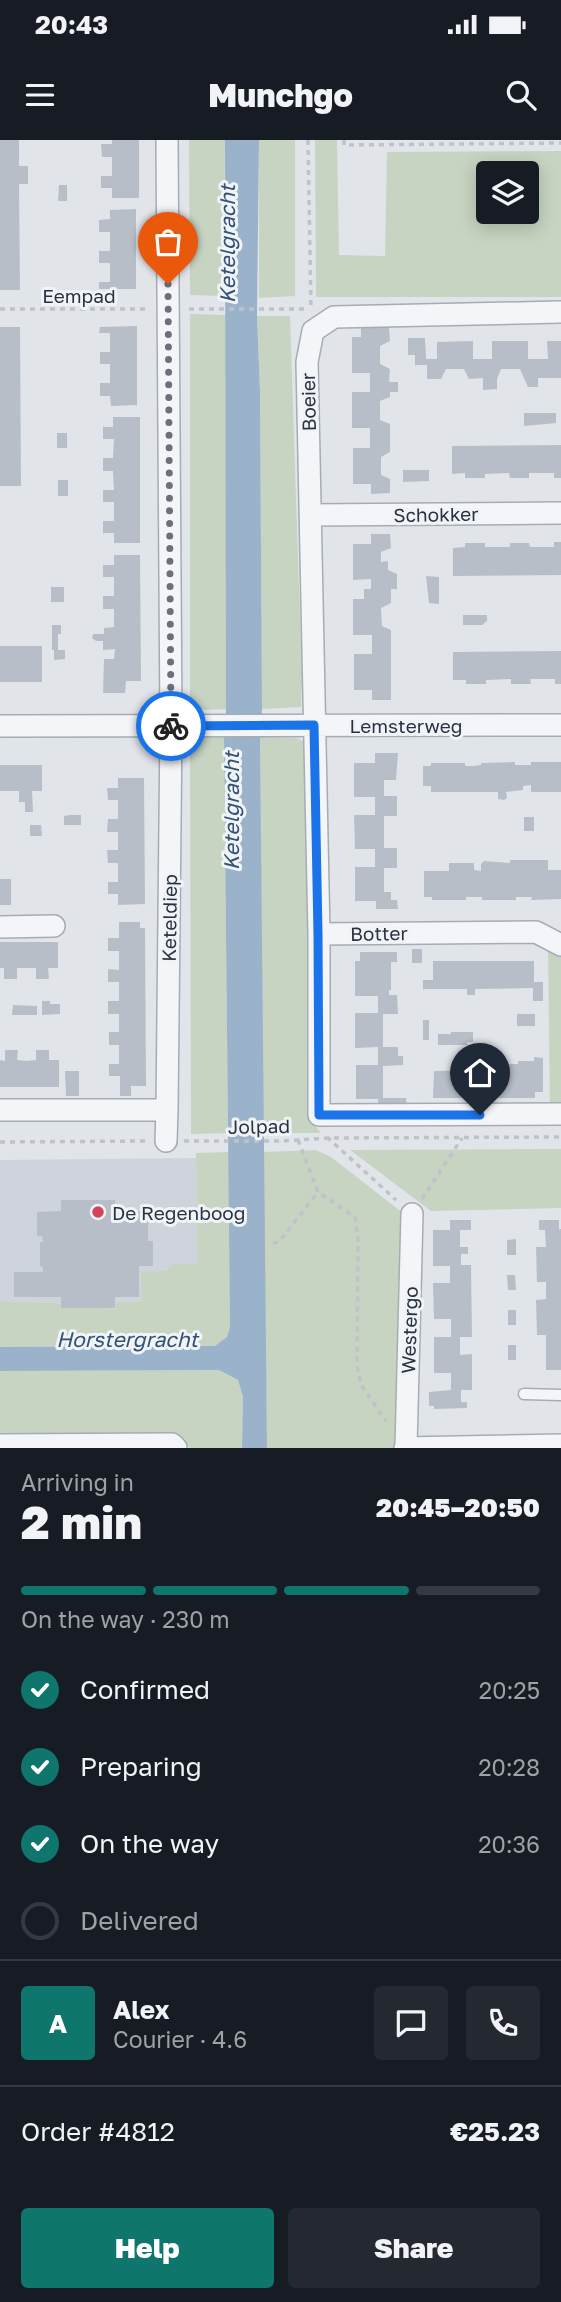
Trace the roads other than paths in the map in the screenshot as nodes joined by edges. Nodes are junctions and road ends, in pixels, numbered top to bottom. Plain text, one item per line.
1 (167, 140) edge
2 (561, 312) edge
3 (561, 513) edge
4 (310, 515) junction
5 (314, 725) junction
6 (561, 725) edge
7 (0, 726) edge
8 (171, 726) junction
9 (54, 926) dead end
10 (0, 927) edge
11 (318, 934) junction
12 (561, 945) edge
13 (0, 1110) edge
14 (167, 1110) junction
15 (561, 1114) edge
16 (166, 1141) road end
17 (412, 1214) road end
18 (524, 1394) dead end
19 (561, 1395) edge
20 (0, 1445) edge
21 (561, 1445) edge
22 (405, 1447) edge
23 (176, 1448) edge

1 - 8 street, Keteldiep
2 - 4 street, Boeier
3 - 4 street, Schokker
4 - 5 street, Boeier
5 - 6 street, Lemsterweg
5 - 8 street, Lemsterweg
5 - 11 street
7 - 8 street, Lemsterweg
8 - 14 street, Keteldiep
9 - 10 street
11 - 12 street, Botter
11 - 15 street
13 - 14 street
14 - 16 street, Keteldiep
17 - 22 street, Westergo
18 - 19 lane
20 - 23 street
21 - 22 street

